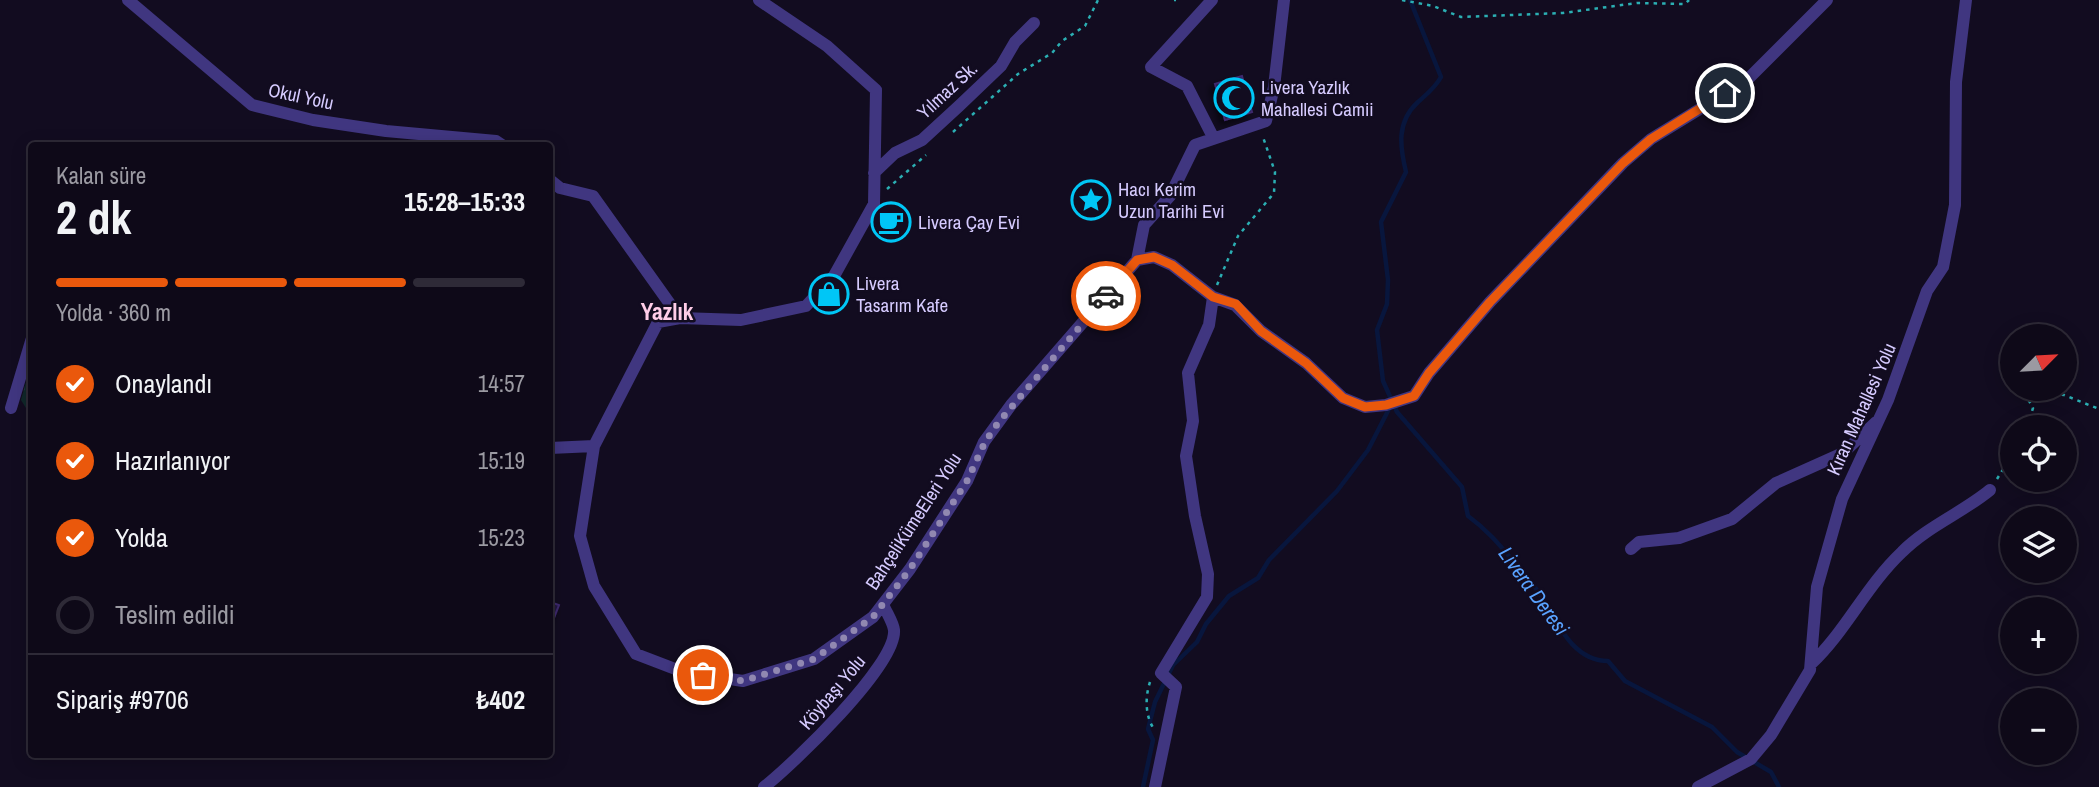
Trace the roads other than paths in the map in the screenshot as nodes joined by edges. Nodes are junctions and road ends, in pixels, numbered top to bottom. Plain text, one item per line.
1 (128, 0) edge
2 (759, 0) edge
3 (1212, 0) edge
4 (1284, 0) edge
5 (1827, 0) edge
6 (1966, 0) edge
7 (1034, 23) dead end
8 (1213, 137) junction
9 (492, 142) edge
10 (874, 173) junction
11 (553, 182) edge
12 (1137, 260) junction
13 (1212, 296) junction
14 (680, 318) junction
15 (28, 351) edge
16 (11, 408) dead end
17 (1879, 420) junction
18 (594, 446) junction
19 (553, 448) edge
20 (1990, 490) road end
21 (1631, 550) dead end
22 (883, 604) junction
23 (1811, 664) junction
24 (764, 787) edge
25 (1155, 787) edge
26 (1698, 787) edge

1 - 9 street, Okul Yolu
2 - 10 street, BahçeliKümeEleri Yolu
3 - 8 street
4 - 8 street, BahçeliKümeEleri Yolu
5 - 13 street
6 - 17 street, Kıran Mahallesi Yolu
7 - 10 street, Yılmaz Sk.
8 - 12 street, BahçeliKümeEleri Yolu
10 - 14 street, BahçeliKümeEleri Yolu
11 - 14 street
12 - 13 street
12 - 22 street, BahçeliKümeEleri Yolu
13 - 25 street
14 - 18 street, BahçeliKümeEleri Yolu
15 - 16 street
17 - 21 street
17 - 23 street, Kıran Mahallesi Yolu
18 - 19 street
18 - 22 street, BahçeliKümeEleri Yolu
20 - 23 street
22 - 24 street, Köybaşı Yolu
23 - 26 street, Kıran Mahallesi Yolu

